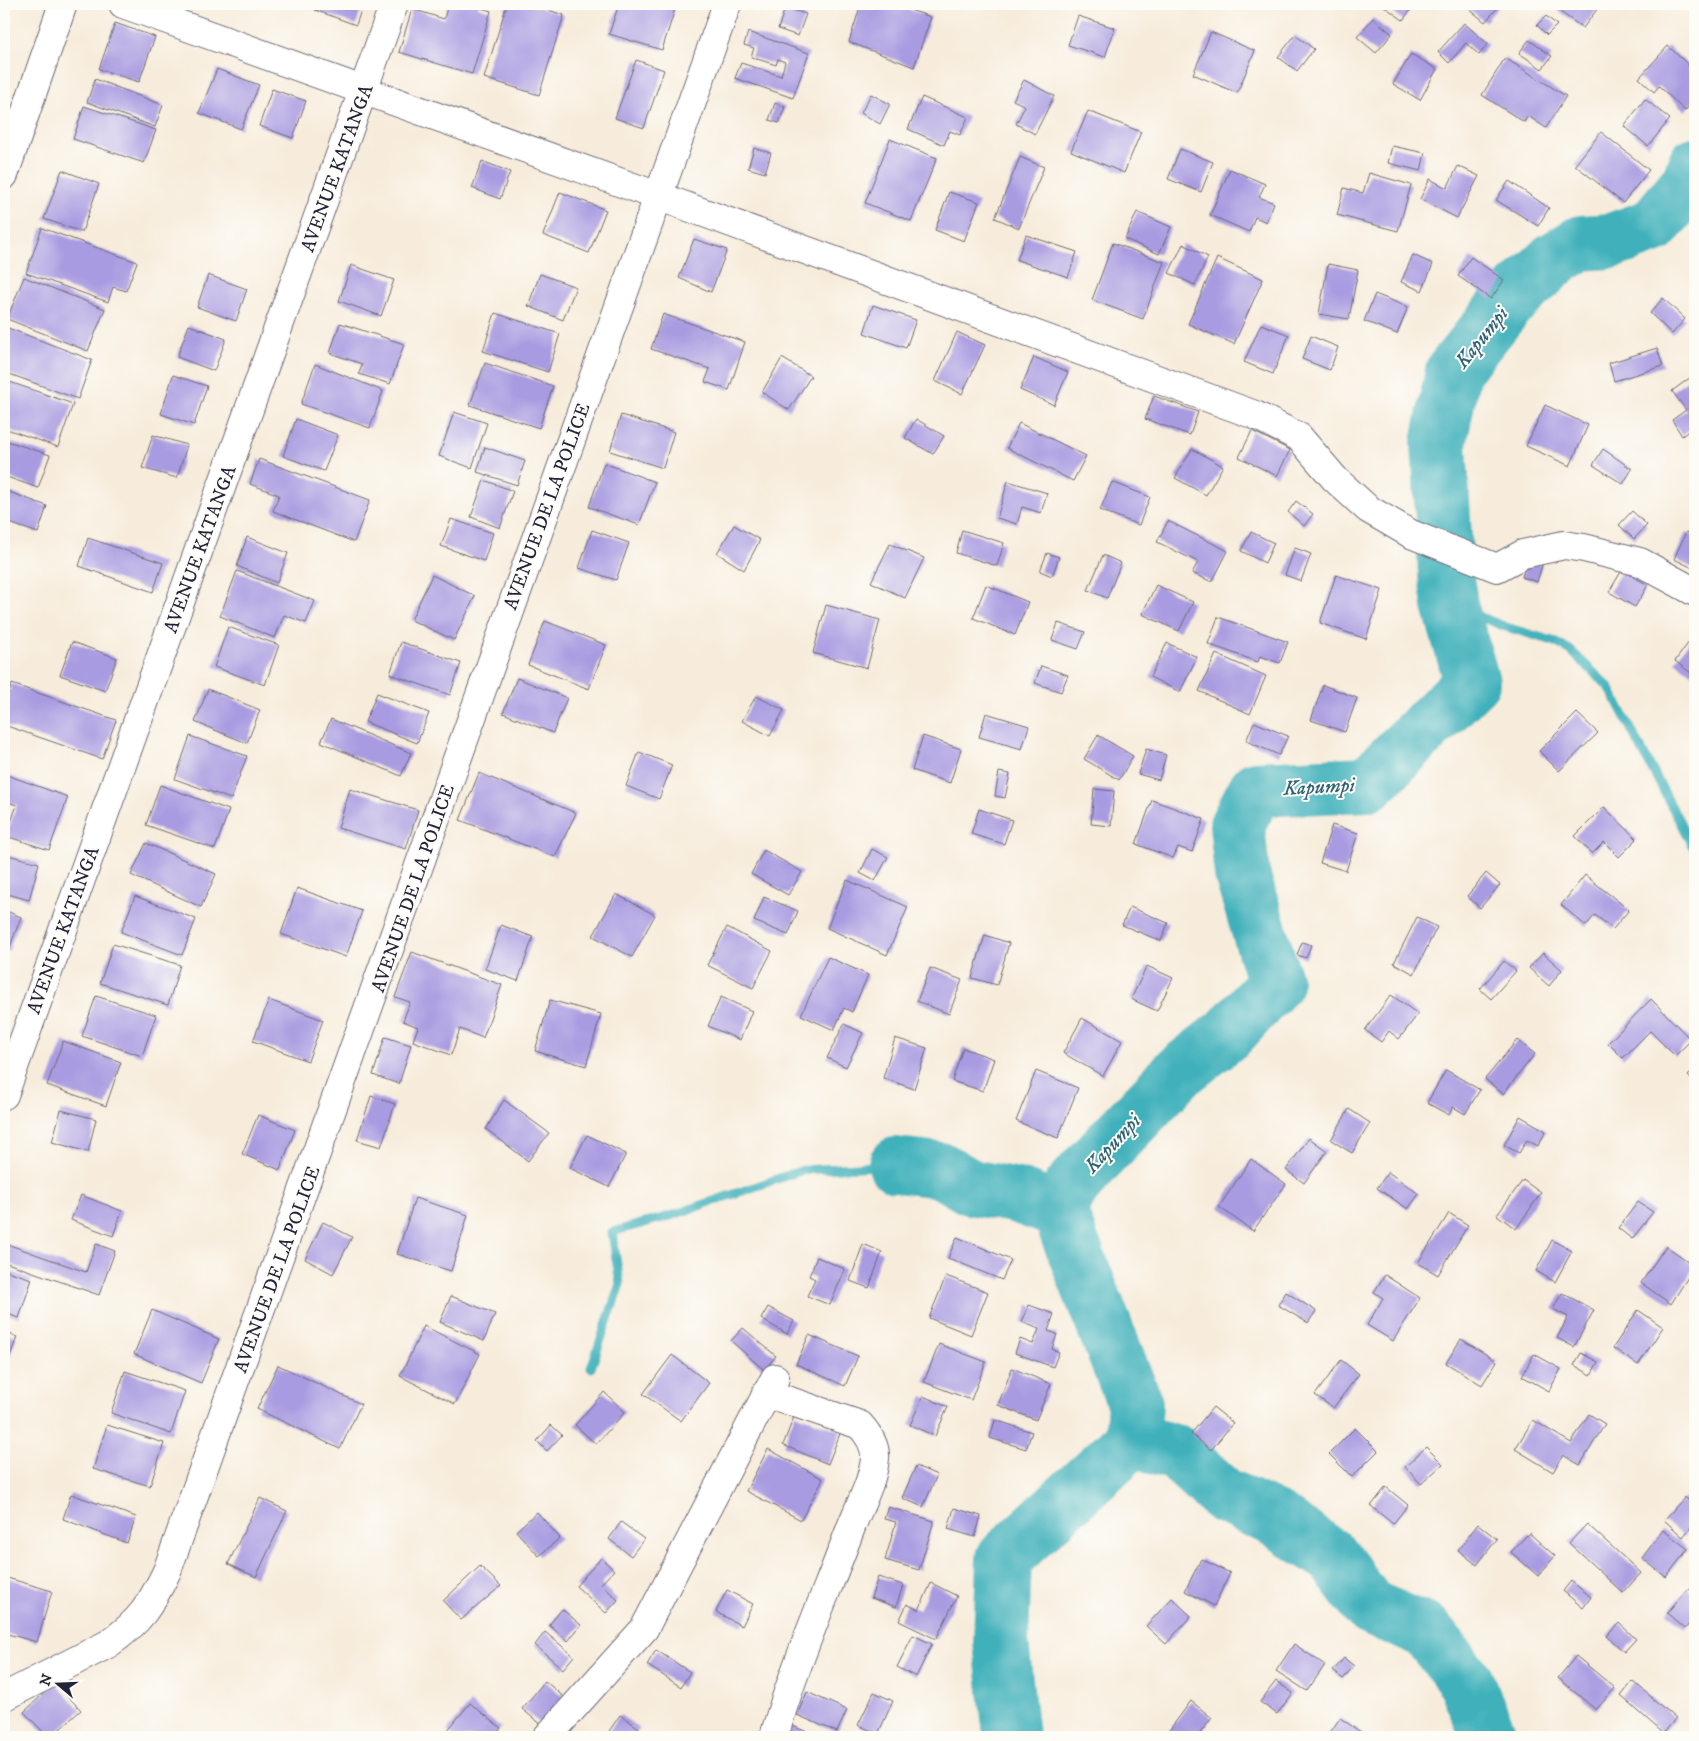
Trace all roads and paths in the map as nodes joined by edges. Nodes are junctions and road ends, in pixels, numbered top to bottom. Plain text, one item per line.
1 (63, 4) edge
2 (123, 4) edge
3 (394, 4) edge
4 (727, 4) edge
5 (364, 90) junction
6 (4, 174) edge
7 (658, 196) junction
8 (1695, 592) edge
9 (4, 1095) edge
10 (4, 1697) edge
11 (547, 1737) edge
12 (774, 1737) edge

1 - 6 street
2 - 5 street
3 - 5 street, AVENUE KATANGA
4 - 7 street, AVENUE DE LA POLICE
5 - 7 street
5 - 9 street, AVENUE KATANGA
7 - 8 street
7 - 10 street, AVENUE DE LA POLICE
11 - 12 street

